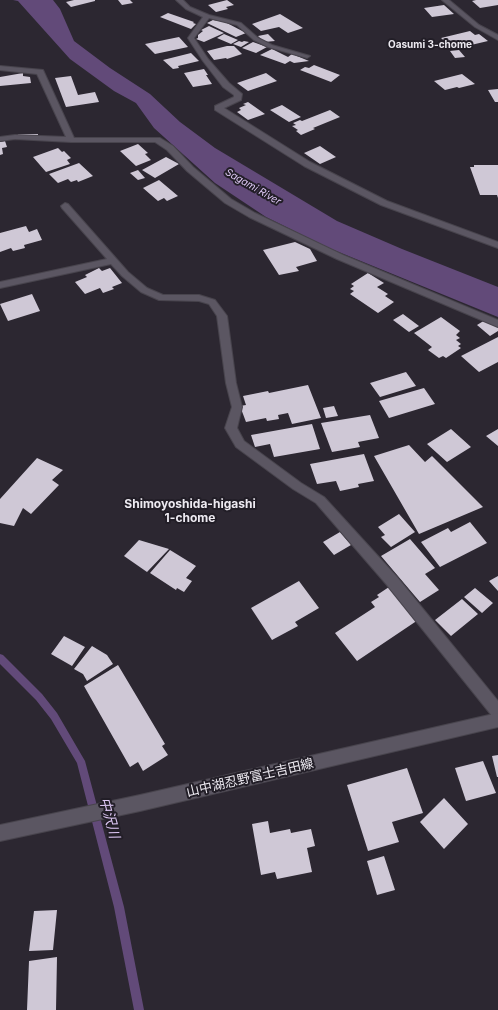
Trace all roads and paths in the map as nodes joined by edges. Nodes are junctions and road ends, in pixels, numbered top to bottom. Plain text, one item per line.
1 (179, 0) edge
2 (445, 0) edge
3 (207, 16) junction
4 (498, 38) edge
5 (307, 56) dead end
6 (0, 68) edge
7 (0, 139) edge
8 (71, 140) junction
9 (65, 206) dead end
10 (498, 245) edge
11 (113, 261) junction
12 (0, 285) edge
13 (498, 324) edge
14 (498, 712) edge
15 (498, 720) edge
16 (0, 833) edge

1 - 3 street
2 - 4 street
3 - 5 street
3 - 10 street
6 - 8 street
7 - 8 street
8 - 13 street
9 - 11 street
11 - 12 street
11 - 14 street
15 - 16 street, 山中湖忍野富士吉田線

